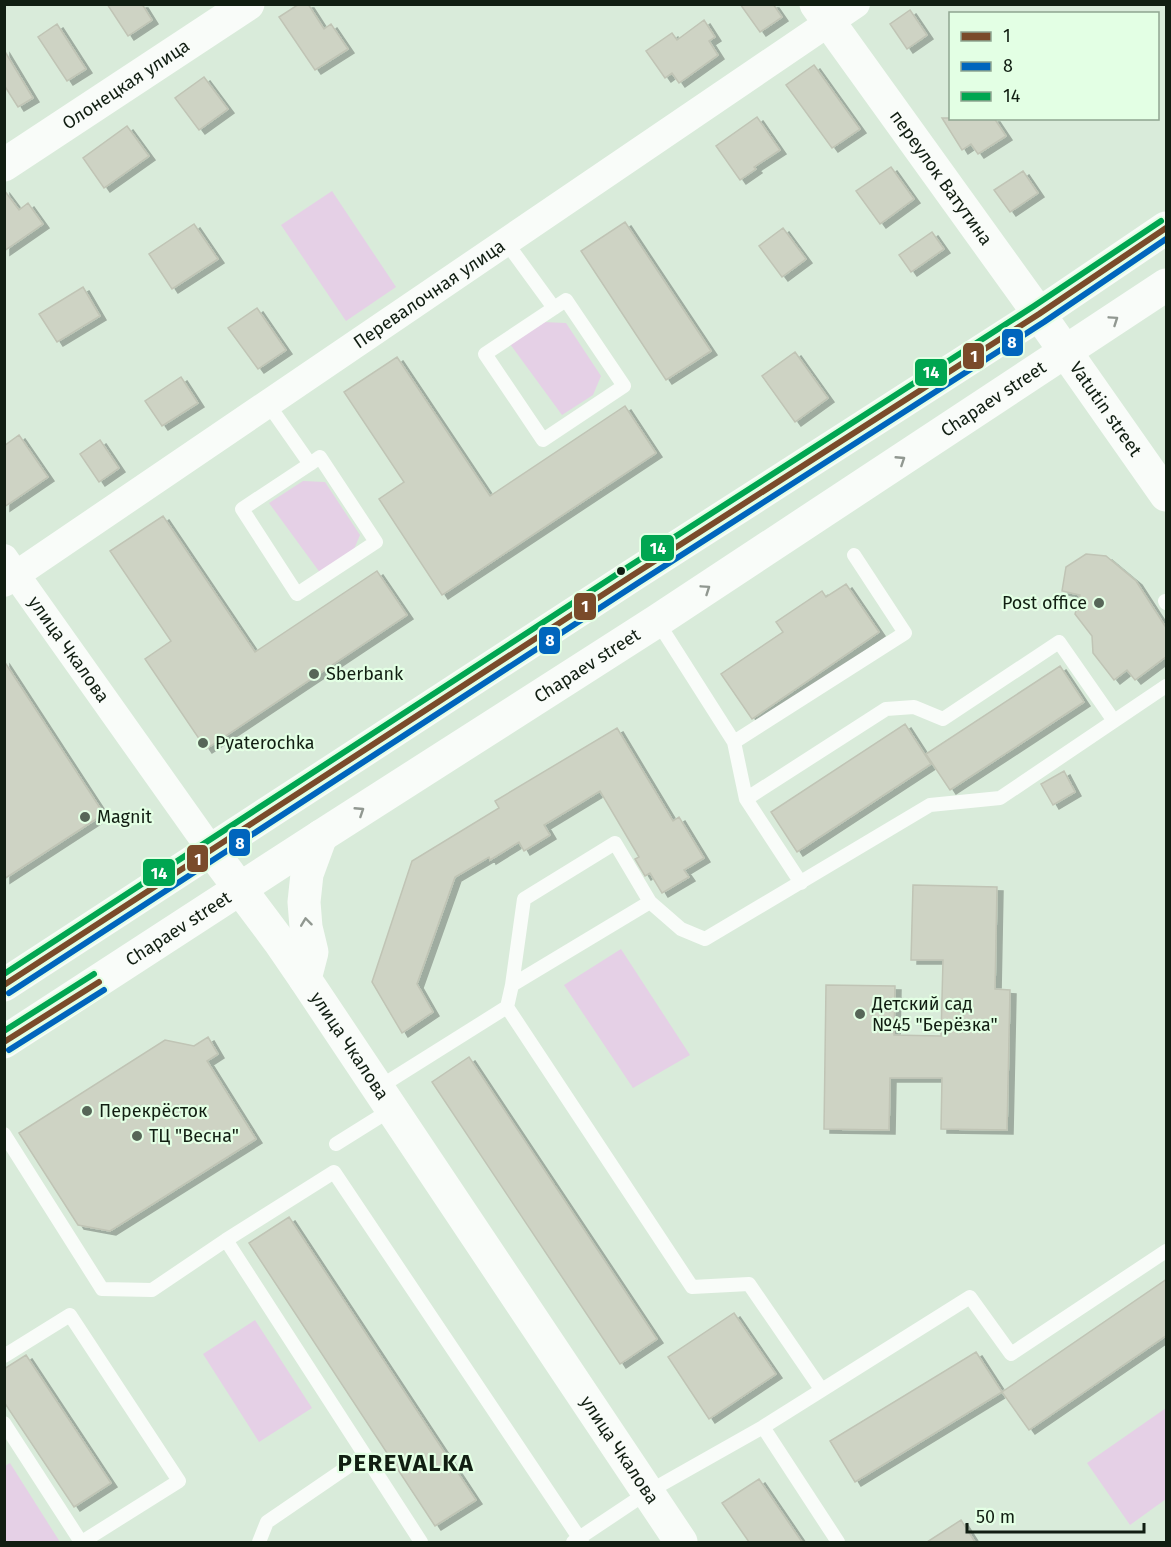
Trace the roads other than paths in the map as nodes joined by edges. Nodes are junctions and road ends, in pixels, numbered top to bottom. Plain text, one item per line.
1 (248, 4) edge
2 (856, 4) edge
3 (823, 13) edge
4 (4, 165) edge
5 (1167, 228) edge
6 (506, 242) junction
7 (1167, 285) edge
8 (554, 308) junction
9 (1039, 314) junction
10 (1065, 353) junction
11 (268, 404) junction
12 (310, 464) junction
13 (1167, 495) edge
14 (854, 555) dead end
15 (8, 572) edge
16 (657, 621) junction
17 (1167, 686) edge
18 (1114, 721) junction
19 (734, 742) junction
20 (746, 799) junction
21 (321, 836) junction
22 (211, 850) junction
23 (801, 883) junction
24 (240, 889) junction
25 (650, 903) junction
26 (305, 979) junction
27 (4, 985) edge
28 (512, 985) junction
29 (507, 1007) junction
30 (4, 1042) edge
31 (385, 1099) junction
32 (4, 1134) edge
33 (336, 1144) dead end
34 (226, 1240) junction
35 (1167, 1251) edge
36 (4, 1356) edge
37 (822, 1389) junction
38 (4, 1423) edge
39 (763, 1426) junction
40 (365, 1455) junction
41 (648, 1492) junction
42 (578, 1541) edge
43 (82, 1542) edge
44 (259, 1542) edge
45 (421, 1542) edge
46 (681, 1542) edge
47 (838, 1542) edge

1 - 4 main road, Олонецкая улица
2 - 3 street, Перевалочная улица
3 - 6 street, Перевалочная улица
3 - 9 main road, переулок Ватутина
5 - 9 main road
6 - 8 lane
6 - 11 street, Перевалочная улица
10 -> 7 main road, Chapaev street
8 - 8 lane
9 - 10 main road, переулок Ватутина
9 - 22 main road
10 - 13 main road, Vatutin street
16 -> 10 main road, Chapaev street
11 - 12 lane
11 - 15 street, Перевалочная улица
12 - 12 lane
14 - 19 lane
15 - 22 street, улица Чкалова
16 - 19 lane
21 -> 16 main road, Chapaev street
17 - 18 lane
18 - 20 lane
18 - 23 lane
19 - 20 lane
20 - 23 lane
21 - 24 main road, Chapaev street
26 -> 21 main road
22 - 24 main road, улица Чкалова
22 - 27 main road
23 - 25 lane
24 - 26 main road, улица Чкалова
24 - 30 main road, Chapaev street
25 - 28 lane
25 - 28 lane
26 - 31 main road, улица Чкалова
28 - 29 lane
29 - 31 lane
29 - 37 lane
31 - 33 lane
31 - 41 main road, улица Чкалова
32 - 34 lane
34 - 40 lane
34 - 42 lane
35 - 37 lane
36 - 43 lane
37 - 39 lane
38 - 43 lane
39 - 41 lane
39 - 47 lane
40 - 44 lane
40 - 45 lane
41 - 42 lane
41 - 46 main road, улица Чкалова

